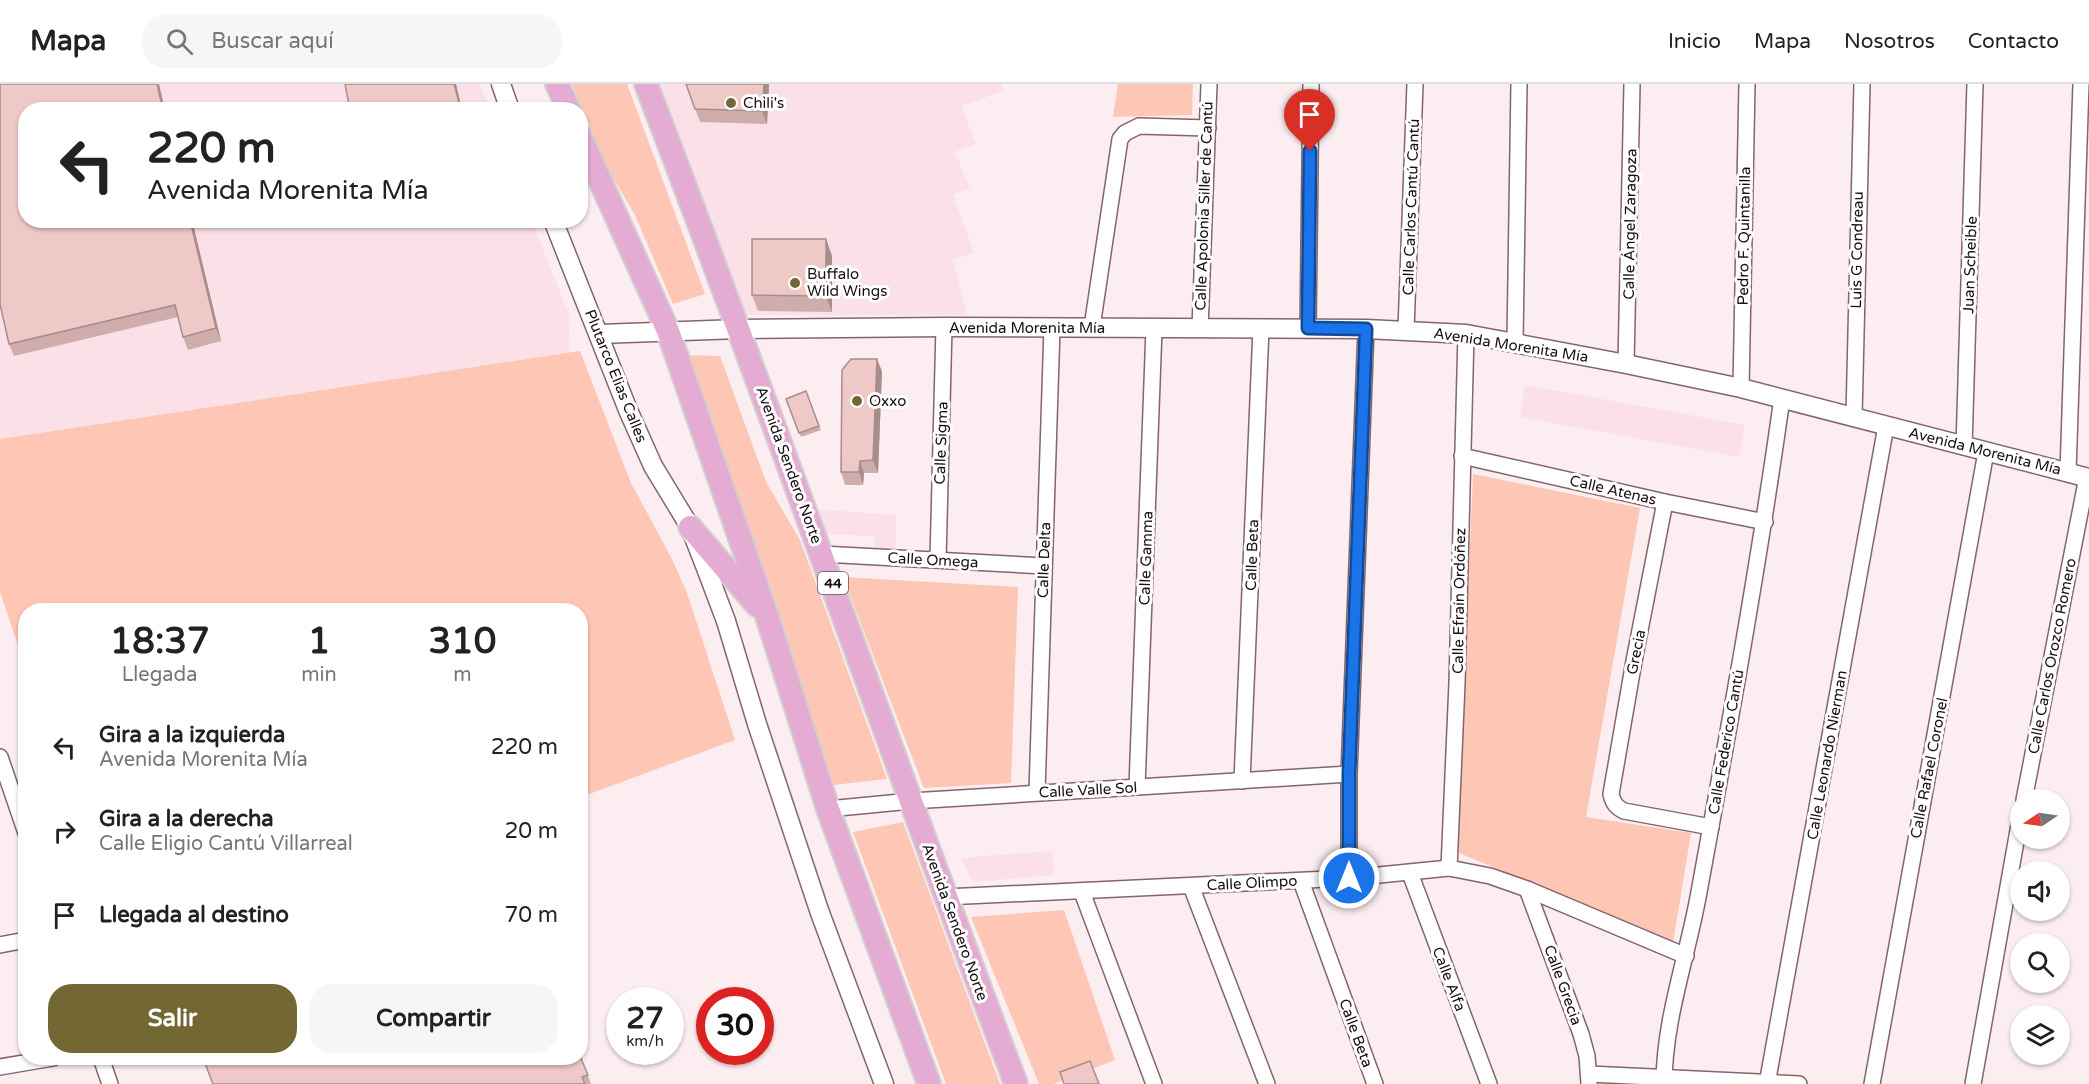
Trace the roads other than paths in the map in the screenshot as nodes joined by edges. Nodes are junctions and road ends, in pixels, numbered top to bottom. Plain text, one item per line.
1 (501, 84) edge
2 (557, 84) edge
3 (646, 84) edge
4 (1209, 84) edge
5 (1311, 84) edge
6 (1415, 84) edge
7 (1519, 84) edge
8 (1632, 84) edge
9 (1747, 84) edge
10 (1862, 84) edge
11 (1975, 84) edge
12 (2081, 84) edge
13 (507, 102) edge
14 (565, 102) edge
15 (1208, 128) junction
16 (588, 154) edge
17 (2084, 186) edge
18 (556, 228) edge
19 (944, 327) junction
20 (1092, 327) junction
21 (1052, 328) junction
22 (1261, 328) junction
23 (1308, 328) junction
24 (739, 329) junction
25 (1154, 329) junction
26 (1200, 329) junction
27 (1366, 329) junction
28 (1406, 330) junction
29 (668, 331) junction
30 (599, 334) junction
31 (1466, 334) junction
32 (1515, 342) junction
33 (1626, 364) junction
34 (1741, 388) junction
35 (1782, 398) junction
36 (1854, 417) junction
37 (1886, 426) junction
38 (1964, 447) junction
39 (1986, 452) junction
40 (1462, 456) junction
41 (2068, 472) junction
42 (2088, 477) edge
43 (1665, 502) junction
44 (1765, 522) junction
45 (690, 527) junction
46 (822, 554) junction
47 (938, 560) junction
48 (1044, 566) junction
49 (767, 616) junction
50 (0, 757) edge
51 (1349, 774) junction
52 (1242, 781) junction
53 (1137, 787) junction
54 (2026, 789) edge
55 (1037, 792) junction
56 (911, 801) junction
57 (828, 809) junction
58 (18, 810) edge
59 (1711, 827) junction
60 (2015, 849) edge
61 (1449, 868) junction
62 (1410, 873) junction
63 (1349, 878) junction
64 (1301, 881) junction
65 (1191, 886) junction
66 (1527, 889) junction
67 (1082, 892) junction
68 (945, 897) junction
69 (18, 942) edge
70 (0, 945) edge
71 (1686, 956) junction
72 (18, 1064) edge
73 (103, 1065) edge
74 (0, 1067) edge
75 (1589, 1079) edge
76 (1664, 1081) edge
77 (1767, 1083) edge
78 (110, 1084) edge
79 (884, 1084) edge
80 (929, 1084) edge
81 (1016, 1084) edge
82 (1154, 1084) edge
83 (1268, 1084) edge
84 (1375, 1084) edge
85 (1490, 1084) edge
86 (1799, 1084) edge
87 (1872, 1084) edge
88 (1973, 1084) edge

1 - 13 street
2 - 14 main road
3 - 24 main road, Avenida Sendero Norte / 44
4 - 15 street, Calle Apolonia Siller de Cantú
5 - 23 street
6 - 28 street, Calle Carlos Cantú Cantú
7 - 32 street
8 - 33 street, Calle Ángel Zaragoza
9 - 34 street, Pedro F. Quintanilla
10 - 36 street, Luis G Condreau
11 - 38 street, Juan Scheible
12 - 17 street
15 - 20 street
15 - 26 street, Calle Apolonia Siller de Cantú
16 - 29 main road
17 - 41 street
18 - 30 street, Plutarco Elias Calles
19 - 21 street, Avenida Morenita Mía
19 - 24 street, Avenida Morenita Mía
19 - 47 street, Calle Sigma
20 - 21 street, Avenida Morenita Mía
20 - 25 street, Avenida Morenita Mía
21 - 48 street, Calle Delta
22 - 23 street, Avenida Morenita Mía
22 - 26 street, Avenida Morenita Mía
22 - 52 street, Calle Beta
23 - 27 street, Avenida Morenita Mía
24 - 29 street, Avenida Morenita Mía
24 - 46 main road, Avenida Sendero Norte / 44
25 - 26 street, Avenida Morenita Mía
25 - 53 street, Calle Gamma
27 - 28 street, Avenida Morenita Mía
27 - 51 street
28 - 31 street, Avenida Morenita Mía
29 - 30 street, Avenida Morenita Mía
29 - 49 main road
30 - 45 street, Plutarco Elias Calles
31 - 32 street, Avenida Morenita Mía
31 - 40 street, Calle Efraín Ordóñez
32 - 33 street, Avenida Morenita Mía
33 - 34 street, Avenida Morenita Mía
34 - 35 street, Avenida Morenita Mía
35 - 36 street, Avenida Morenita Mía
35 - 44 street, Calle Federico Cantú
36 - 37 street, Avenida Morenita Mía
37 - 38 street, Avenida Morenita Mía
37 - 77 street, Calle Leonardo Nierman
38 - 39 street, Avenida Morenita Mía
39 - 41 street, Avenida Morenita Mía
39 - 87 street, Calle Rafael Coronel
40 - 43 street, Calle Atenas
40 - 61 street, Calle Efraín Ordóñez
41 - 42 street, Avenida Morenita Mía
42 - 54 street, Calle Carlos Orozco Romero
43 - 44 street, Calle Atenas
43 - 59 street, Grecia
44 - 59 street, Calle Federico Cantú
45 - 49 main road
45 - 79 street
46 - 47 street, Calle Omega
46 - 56 main road, Avenida Sendero Norte / 44
47 - 48 street, Calle Omega
48 - 55 street, Calle Delta
49 - 57 main road
50 - 58 street
51 - 52 street, Calle Valle Sol
51 - 63 street
52 - 53 street, Calle Valle Sol
53 - 55 street, Calle Valle Sol
55 - 56 street, Calle Valle Sol
56 - 57 street, Calle Valle Sol
56 - 68 main road, Avenida Sendero Norte / 44
57 - 80 main road
59 - 71 street, Calle Federico Cantú
60 - 88 street
61 - 62 street, Calle Olimpo
61 - 66 street, Calle Olimpo
62 - 63 street, Calle Olimpo
62 - 85 street, Calle Alfa
63 - 64 street, Calle Olimpo
64 - 65 street, Calle Olimpo
64 - 84 street, Calle Beta
65 - 67 street, Calle Olimpo
65 - 83 street
66 - 71 street, Calle Olimpo
66 - 75 street, Calle Grecia
67 - 68 street, Calle Olimpo
67 - 82 street
68 - 81 main road, Avenida Sendero Norte / 44
69 - 70 street
71 - 76 street, Calle Federico Cantú
72 - 74 street
73 - 78 street
75 - 76 street
76 - 77 street
77 - 86 street

